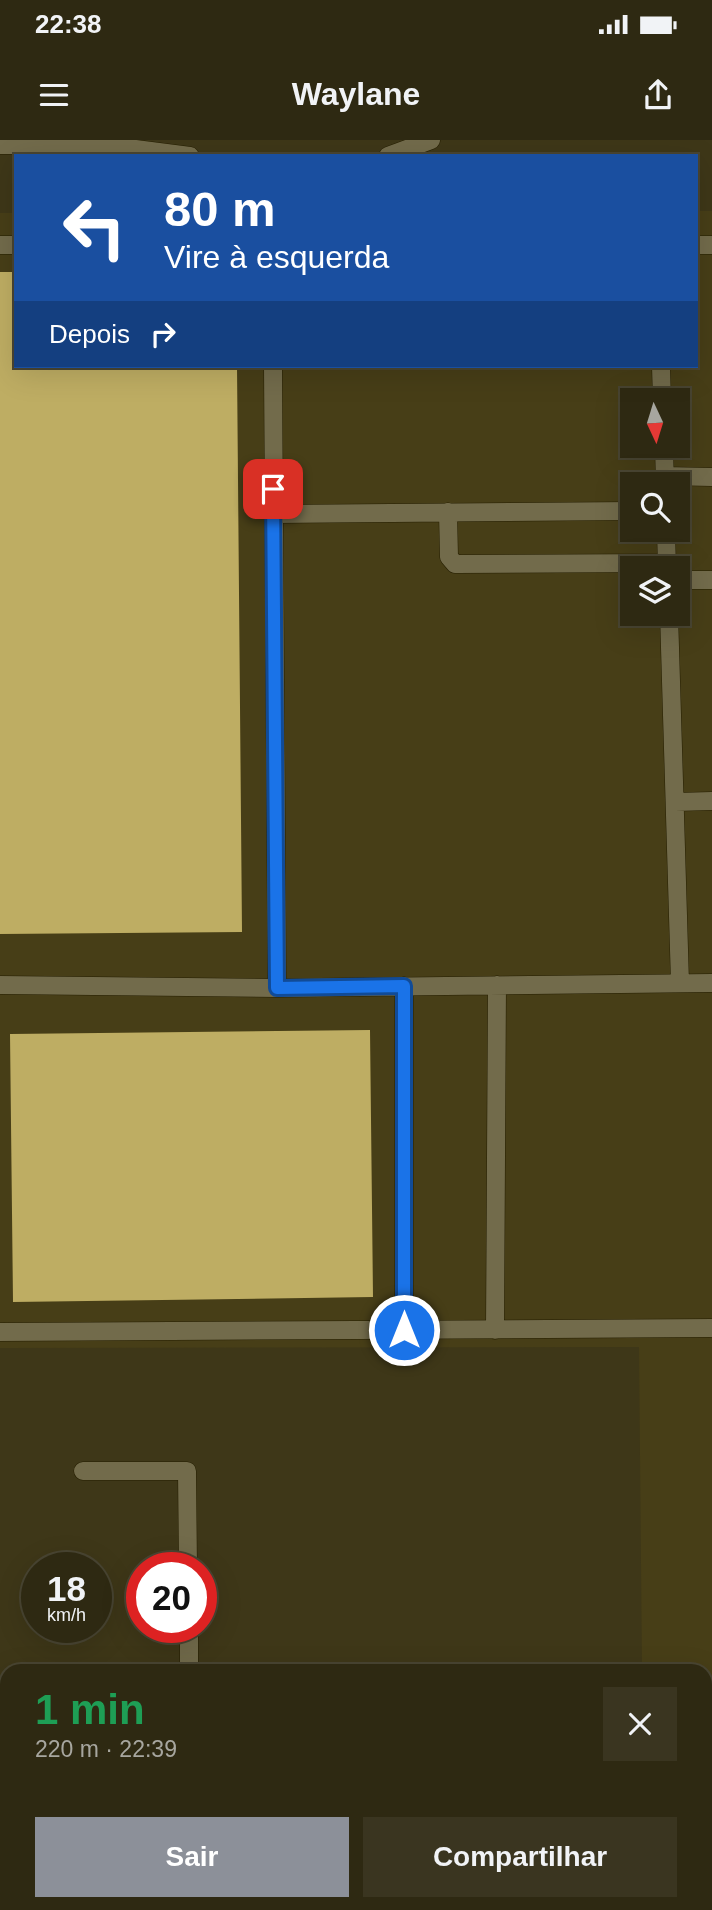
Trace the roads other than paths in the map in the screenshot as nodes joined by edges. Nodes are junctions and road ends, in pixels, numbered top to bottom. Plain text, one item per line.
1 (431, 140) edge
2 (0, 145) edge
3 (175, 154) edge
4 (393, 154) edge
5 (272, 368) edge
6 (661, 368) edge
7 (662, 388) edge
8 (712, 477) edge
9 (690, 479) edge
10 (620, 511) edge
11 (448, 512) junction
12 (274, 514) junction
13 (620, 566) edge
14 (690, 580) edge
15 (712, 580) edge
16 (669, 626) edge
17 (675, 802) junction
18 (712, 802) edge
19 (680, 983) junction
20 (712, 983) edge
21 (0, 985) edge
22 (497, 985) junction
23 (404, 986) junction
24 (277, 988) junction
25 (712, 1328) edge
26 (404, 1330) junction
27 (495, 1330) junction
28 (0, 1332) edge
29 (83, 1471) dead end
30 (188, 1552) edge
31 (189, 1643) edge
32 (189, 1664) edge

1 - 4 lane
2 - 3 lane
5 - 12 lane
6 - 7 lane
8 - 9 lane
10 - 11 lane
11 - 12 lane
11 - 13 lane
12 - 24 lane
14 - 15 lane
16 - 17 lane
17 - 18 lane
17 - 19 lane
19 - 20 lane
19 - 22 lane
21 - 24 lane
22 - 23 lane
22 - 27 lane
23 - 24 lane
23 - 26 lane
25 - 27 lane
26 - 27 lane
26 - 28 lane
29 - 30 lane
31 - 32 lane

